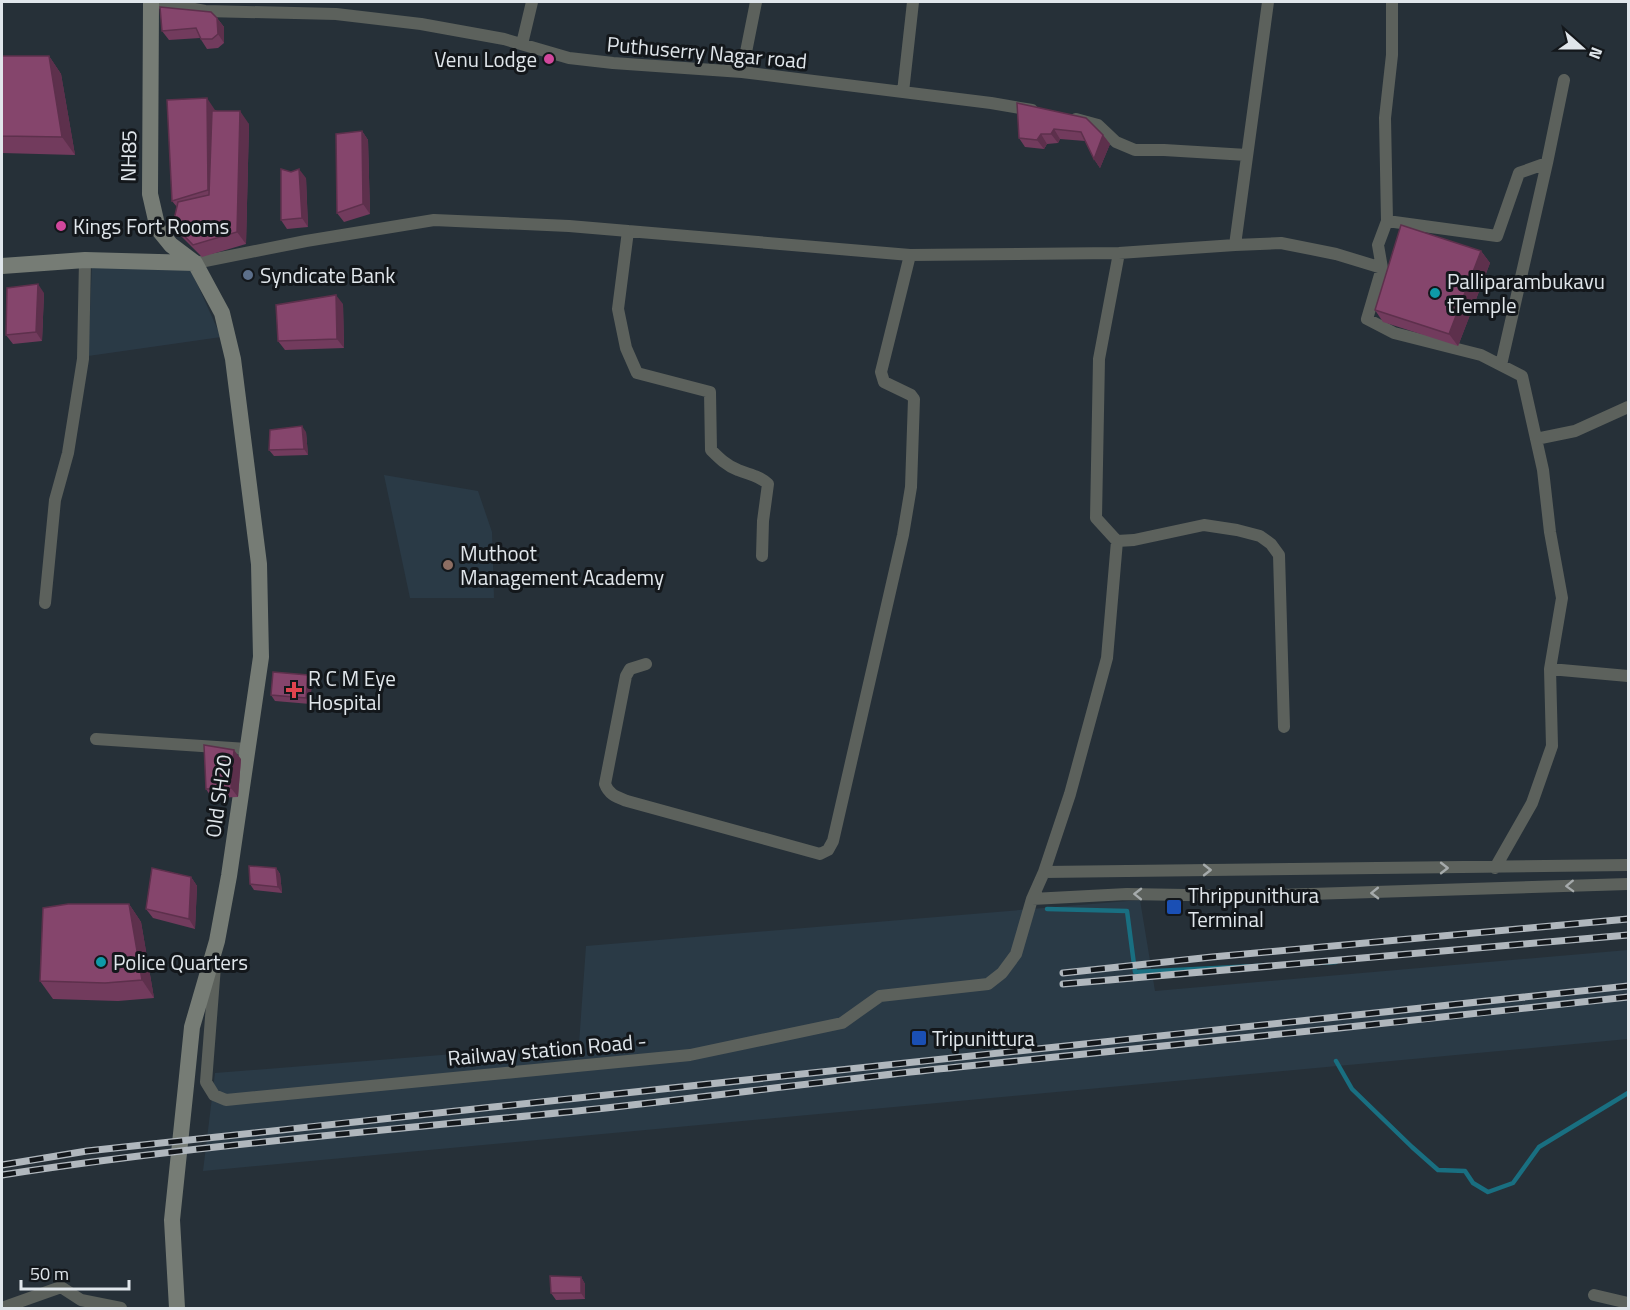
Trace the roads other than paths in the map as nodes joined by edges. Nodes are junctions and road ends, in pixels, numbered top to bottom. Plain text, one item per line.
1 (151, 2) edge
2 (157, 2) edge
3 (532, 2) edge
4 (756, 2) edge
5 (914, 2) edge
6 (1268, 2) edge
7 (1392, 2) edge
8 (522, 44) junction
9 (742, 72) junction
10 (1564, 80) dead end
11 (903, 92) junction
12 (1044, 112) edge
13 (1065, 116) edge
14 (1247, 155) junction
15 (1547, 163) junction
16 (1387, 222) junction
17 (628, 231) junction
18 (1235, 245) junction
19 (1119, 253) junction
20 (910, 255) junction
21 (85, 260) junction
22 (195, 263) junction
23 (2, 266) edge
24 (1382, 268) junction
25 (210, 290) joint
26 (1501, 365) junction
27 (1629, 407) edge
28 (1536, 439) junction
29 (1117, 541) junction
30 (762, 556) dead end
31 (45, 603) dead end
32 (646, 664) dead end
33 (1550, 669) junction
34 (1629, 676) edge
35 (1284, 727) dead end
36 (96, 739) dead end
37 (247, 748) junction
38 (1629, 865) edge
39 (1495, 868) junction
40 (1044, 872) junction
41 (1629, 884) edge
42 (1032, 899) junction
43 (217, 941) junction
44 (1594, 1295) dead end
45 (1629, 1303) edge
46 (2, 1308) edge
47 (121, 1308) edge
48 (177, 1308) edge

1 - 22 main road, NH85 / NH85
2 - 8 street, Puthuserry Nagar road
3 - 8 street
4 - 9 street
5 - 11 street
6 - 14 street
7 - 16 street
8 - 9 street, Puthuserry Nagar road
9 - 11 street, Puthuserry Nagar road
10 - 15 street
11 - 12 street, Puthuserry Nagar road
13 - 14 street
14 - 18 street
15 - 16 street
15 - 26 street
16 - 24 street
17 - 20 street
17 - 22 street
17 - 30 street
18 - 19 street
18 - 24 street
19 - 20 street
19 - 29 street
20 - 32 street
21 - 22 main road
21 - 23 main road
21 - 31 street
22 - 25 main road, NH85 / NH85
24 - 26 street
25 - 37 main road, Old SH20
26 - 28 street
27 - 28 street
28 - 33 street
29 - 35 street
29 - 40 street
33 - 34 street
33 - 39 street
36 - 37 street
37 - 43 main road, Old SH20
38 - 39 street
40 -> 39 street
40 - 42 street
41 -> 42 street
42 - 43 street, Railway station Road -
43 - 48 main road, Old SH20
44 - 45 street
46 - 47 street

